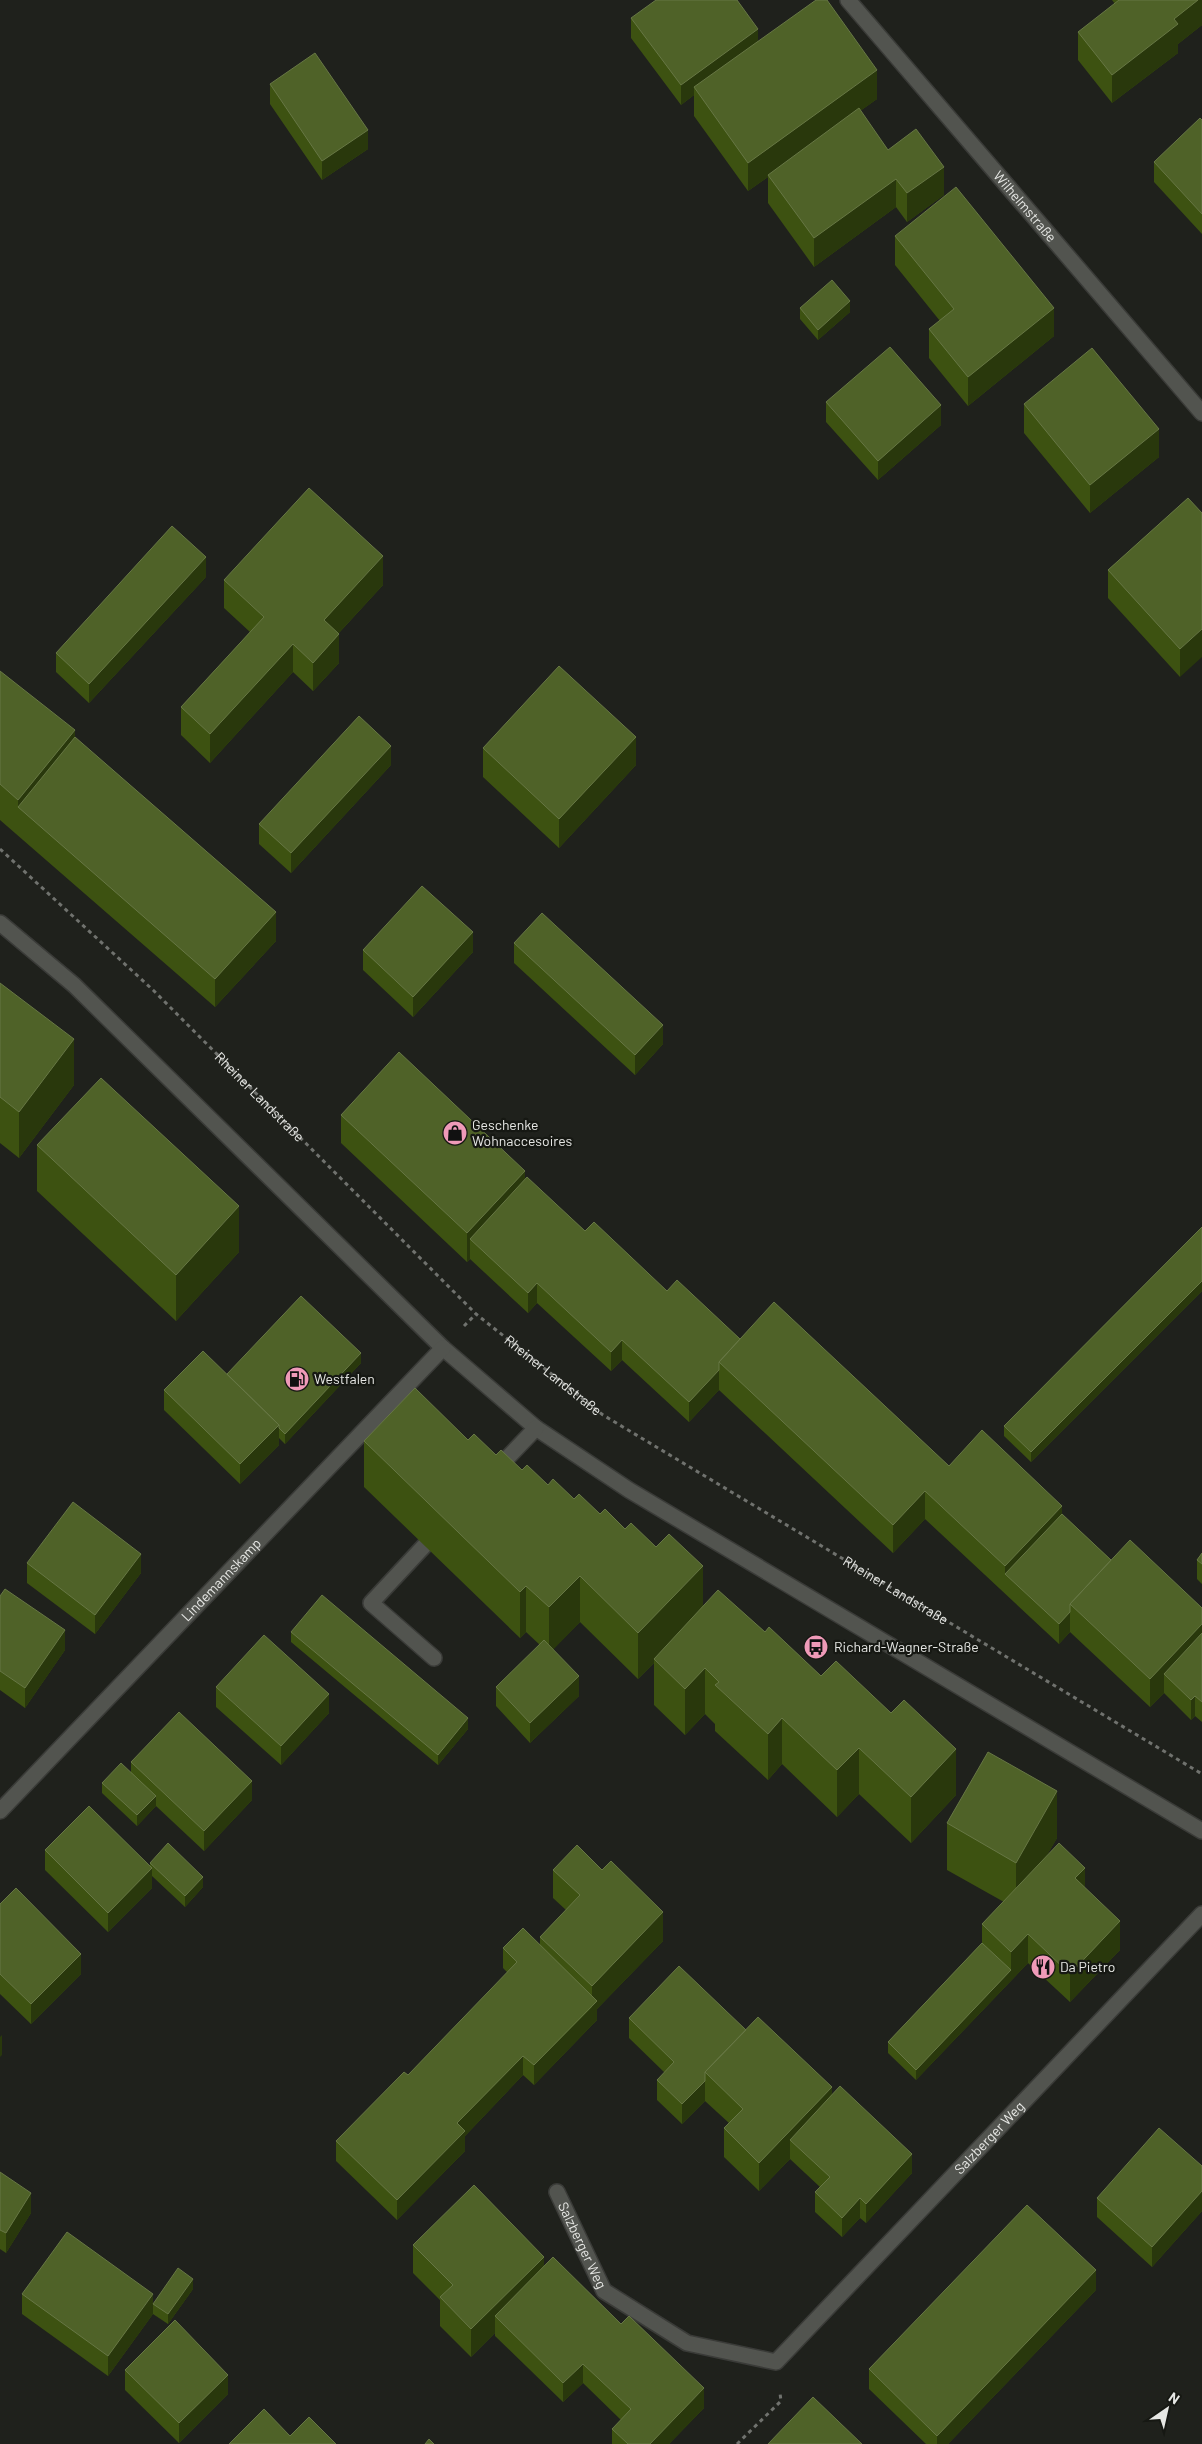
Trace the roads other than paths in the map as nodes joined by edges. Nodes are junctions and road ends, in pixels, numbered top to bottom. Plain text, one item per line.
1 (848, 0) edge
2 (1202, 413) edge
3 (0, 922) edge
4 (443, 1348) junction
5 (536, 1428) junction
6 (487, 1480) edge
7 (425, 1545) edge
8 (434, 1658) dead end
9 (0, 1811) edge
10 (1202, 1831) edge
11 (1202, 1914) edge
12 (557, 2192) dead end

1 - 2 street, Wilhelmstraße
3 - 4 street
4 - 5 street
4 - 9 street, Lindemannskamp
5 - 6 street
5 - 10 street
7 - 8 street
11 - 12 street, Salzberger Weg

